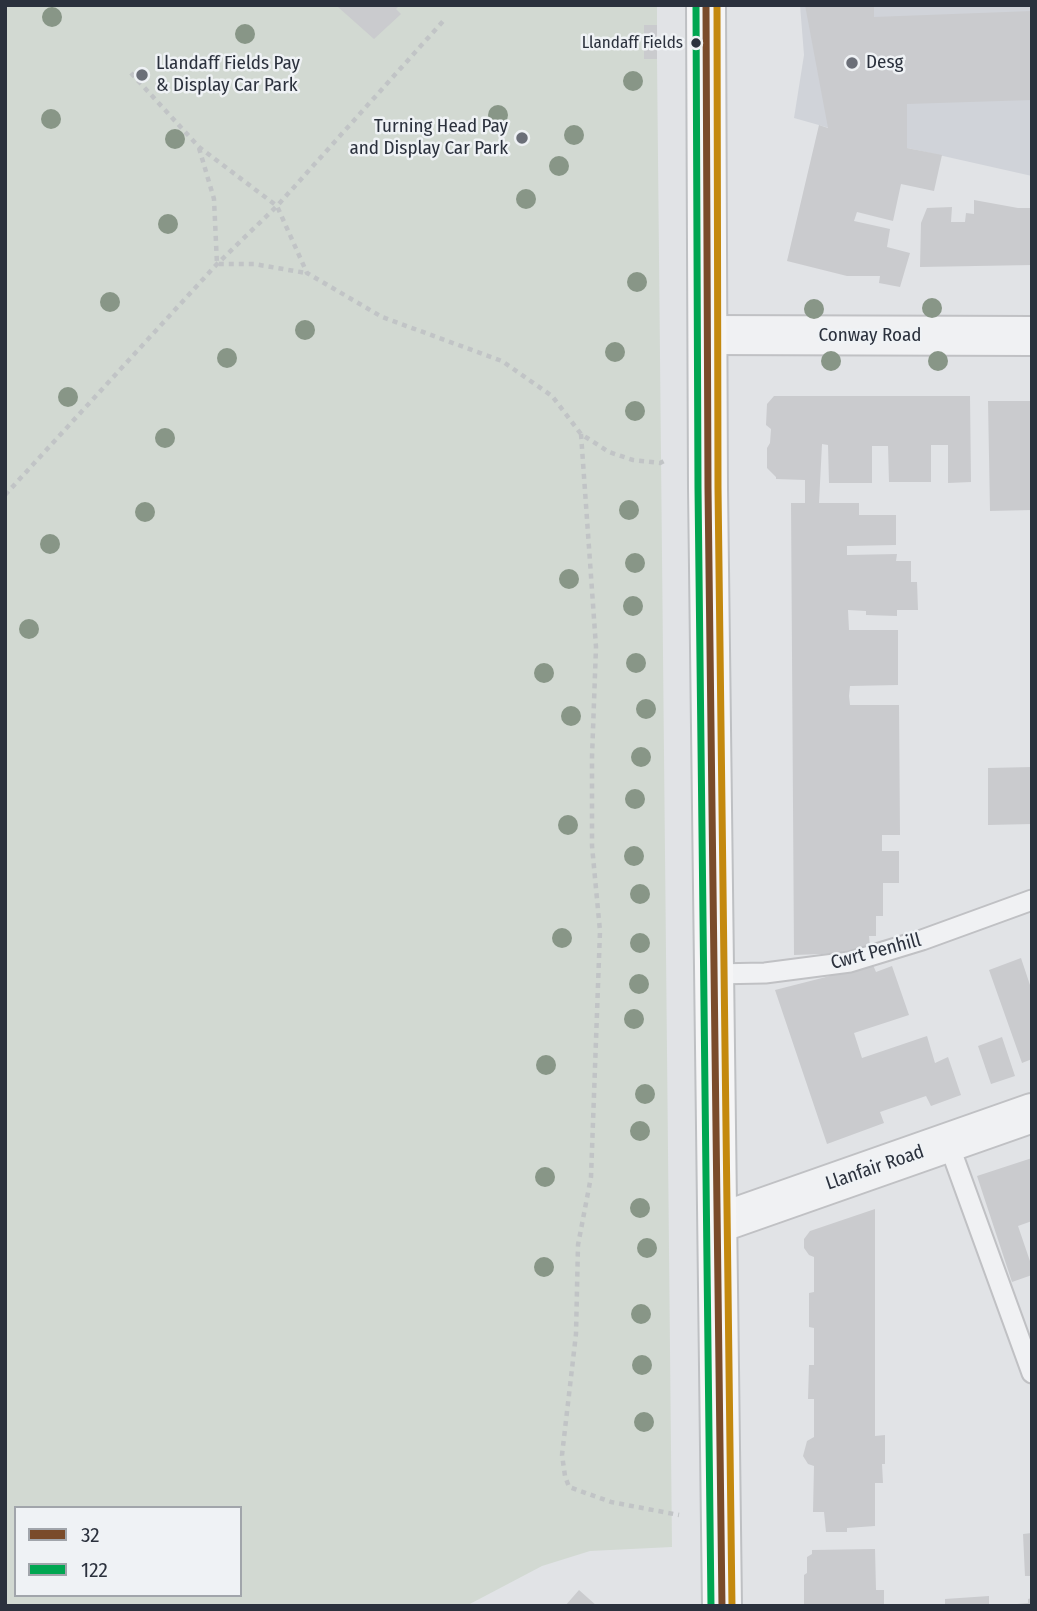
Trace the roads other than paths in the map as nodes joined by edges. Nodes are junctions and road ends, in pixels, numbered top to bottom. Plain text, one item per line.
1 (706, 5) edge
2 (708, 335) junction
3 (1032, 336) edge
4 (1032, 900) edge
5 (714, 974) junction
6 (1032, 1113) edge
7 (948, 1142) junction
8 (719, 1223) junction
9 (1032, 1373) edge
10 (722, 1606) edge

1 - 2 main road
2 - 3 street, Conway Road
2 - 5 main road
4 - 5 lane, Cwrt Penhill
5 - 8 main road
6 - 7 street, Llanfair Road
7 - 8 street, Llanfair Road
7 - 9 lane
8 - 10 main road

